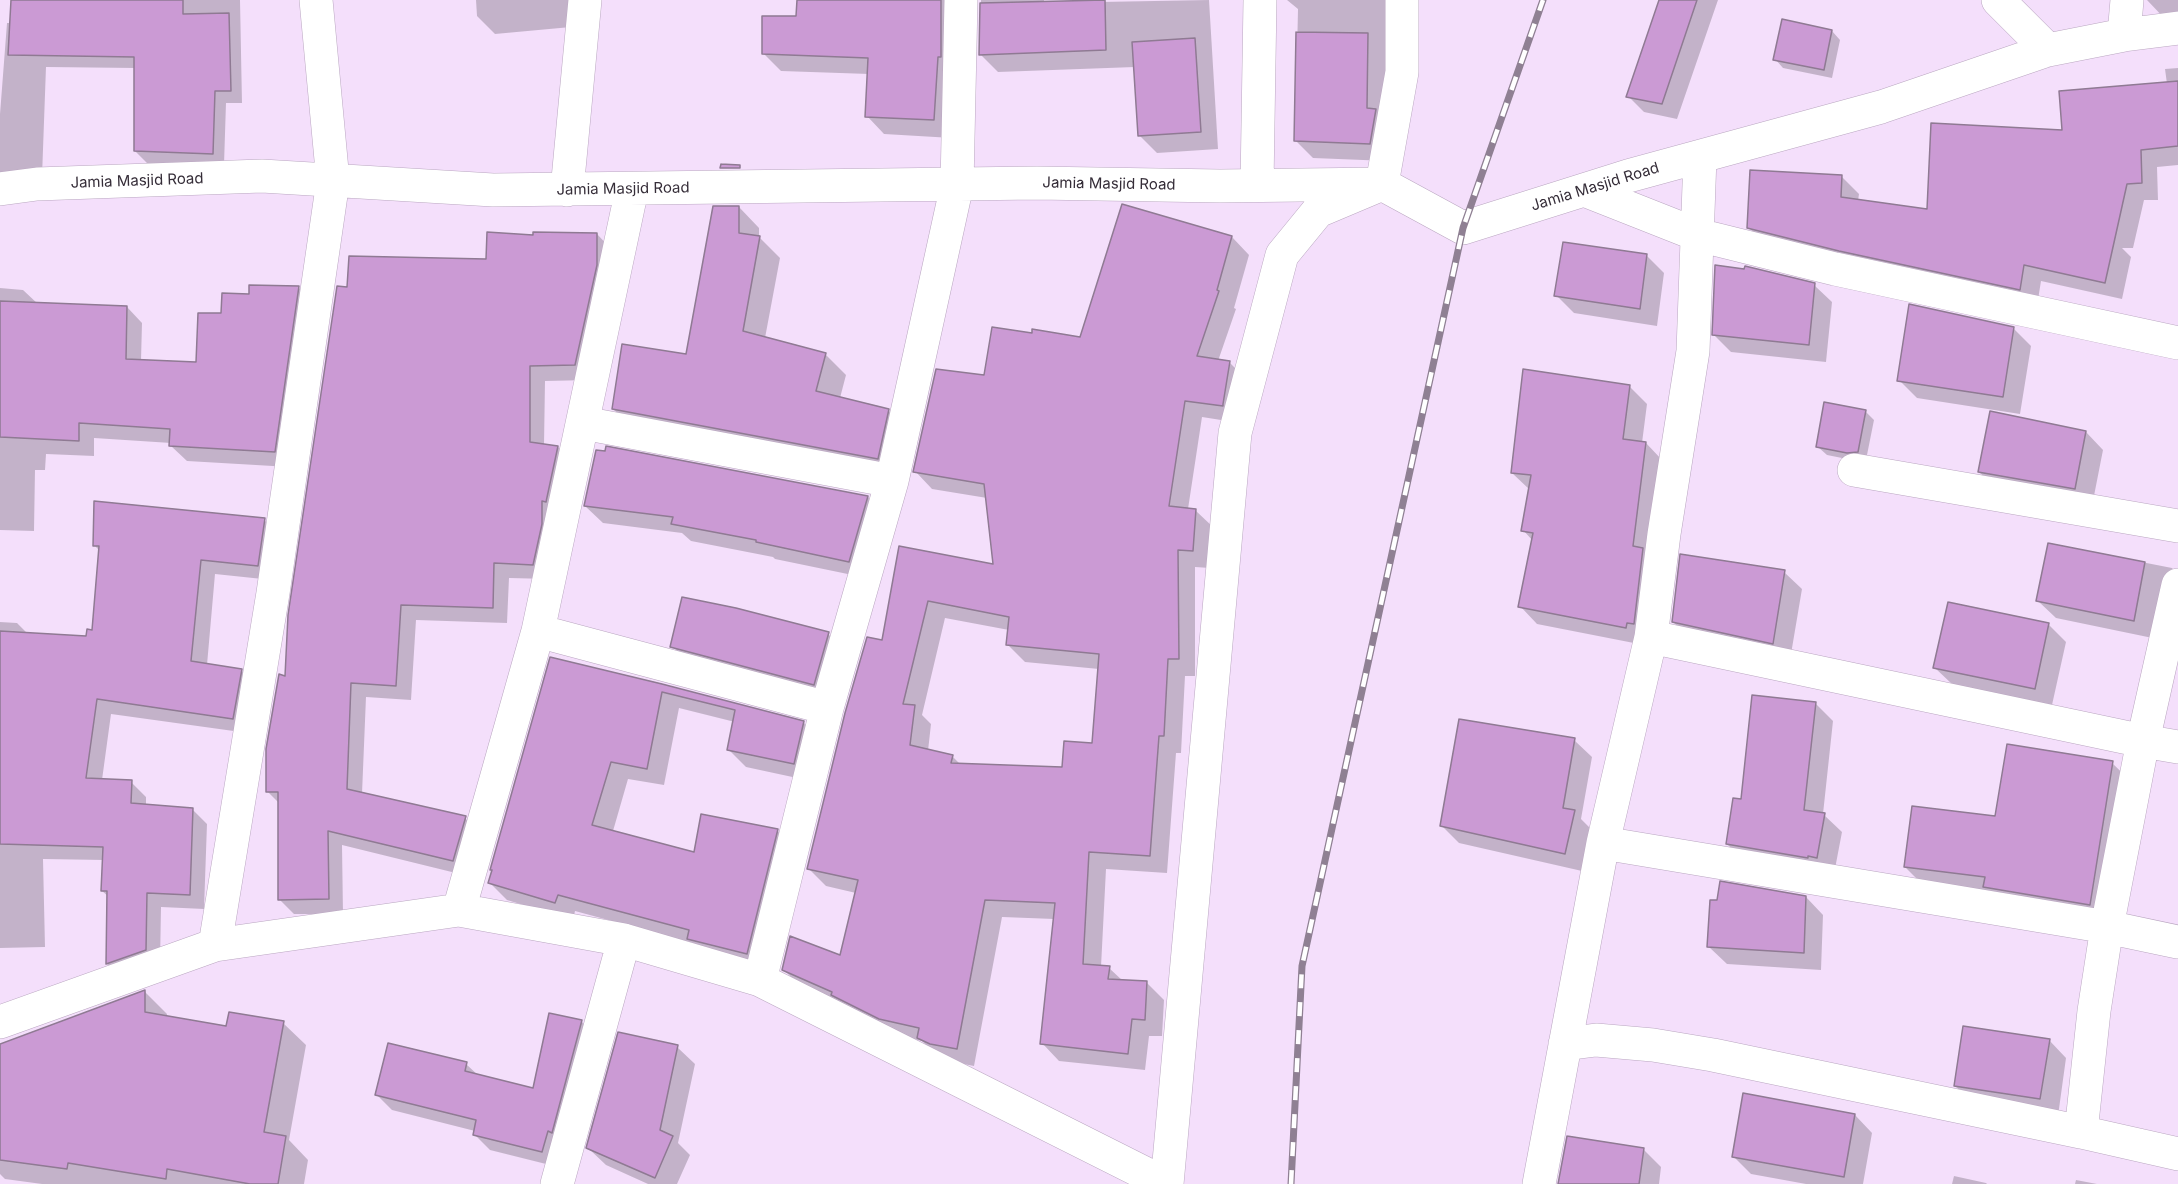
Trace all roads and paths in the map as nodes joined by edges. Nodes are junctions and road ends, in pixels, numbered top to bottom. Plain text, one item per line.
1 (316, 0) edge
2 (585, 0) edge
3 (961, 0) edge
4 (1260, 0) edge
5 (1402, 0) edge
6 (1998, 0) edge
7 (2127, 0) edge
8 (2178, 28) edge
9 (2124, 35) junction
10 (2048, 50) junction
11 (1700, 157) junction
12 (333, 181) junction
13 (957, 184) junction
14 (1382, 184) junction
15 (1257, 185) junction
16 (0, 189) edge
17 (632, 189) junction
18 (567, 190) junction
19 (1584, 190) junction
20 (1698, 235) junction
21 (2178, 343) edge
22 (583, 423) junction
23 (1854, 470) dead end
24 (892, 481) junction
25 (2178, 526) edge
26 (2178, 585) edge
27 (538, 631) junction
28 (1651, 637) junction
29 (827, 708) junction
30 (2143, 741) junction
31 (2178, 747) edge
32 (1603, 843) junction
33 (459, 910) junction
34 (2107, 927) junction
35 (624, 940) junction
36 (2178, 942) edge
37 (215, 945) junction
38 (760, 980) junction
39 (0, 1022) edge
40 (1565, 1044) junction
41 (2081, 1132) junction
42 (2178, 1154) edge
43 (557, 1184) edge
44 (1166, 1184) edge
45 (1539, 1184) edge

1 - 12 street
2 - 18 street
3 - 13 street
4 - 15 street
5 - 14 street
6 - 10 street
7 - 9 street
8 - 9 street, Jamia Masjid Road
9 - 10 street, Jamia Masjid Road
10 - 11 street, Jamia Masjid Road
11 - 19 street, Jamia Masjid Road
11 - 20 street
12 - 16 street, Jamia Masjid Road
12 - 18 street, Jamia Masjid Road
12 - 37 street
13 - 15 street, Jamia Masjid Road
13 - 17 street, Jamia Masjid Road
13 - 24 street
14 - 15 street, Jamia Masjid Road
14 - 19 street, Jamia Masjid Road
14 - 44 street
17 - 18 street, Jamia Masjid Road
17 - 22 street
19 - 20 street
20 - 21 street
20 - 28 street
22 - 24 street
22 - 27 street
23 - 25 street
24 - 29 street
26 - 30 street
27 - 29 street
27 - 33 street
28 - 30 street
28 - 32 street
29 - 38 street
30 - 31 street
30 - 34 street
32 - 34 street
32 - 40 street
33 - 35 street
33 - 37 street
34 - 36 street
34 - 41 street
35 - 38 street
35 - 43 street
37 - 39 street
38 - 44 street
40 - 41 street
40 - 45 street
41 - 42 street

